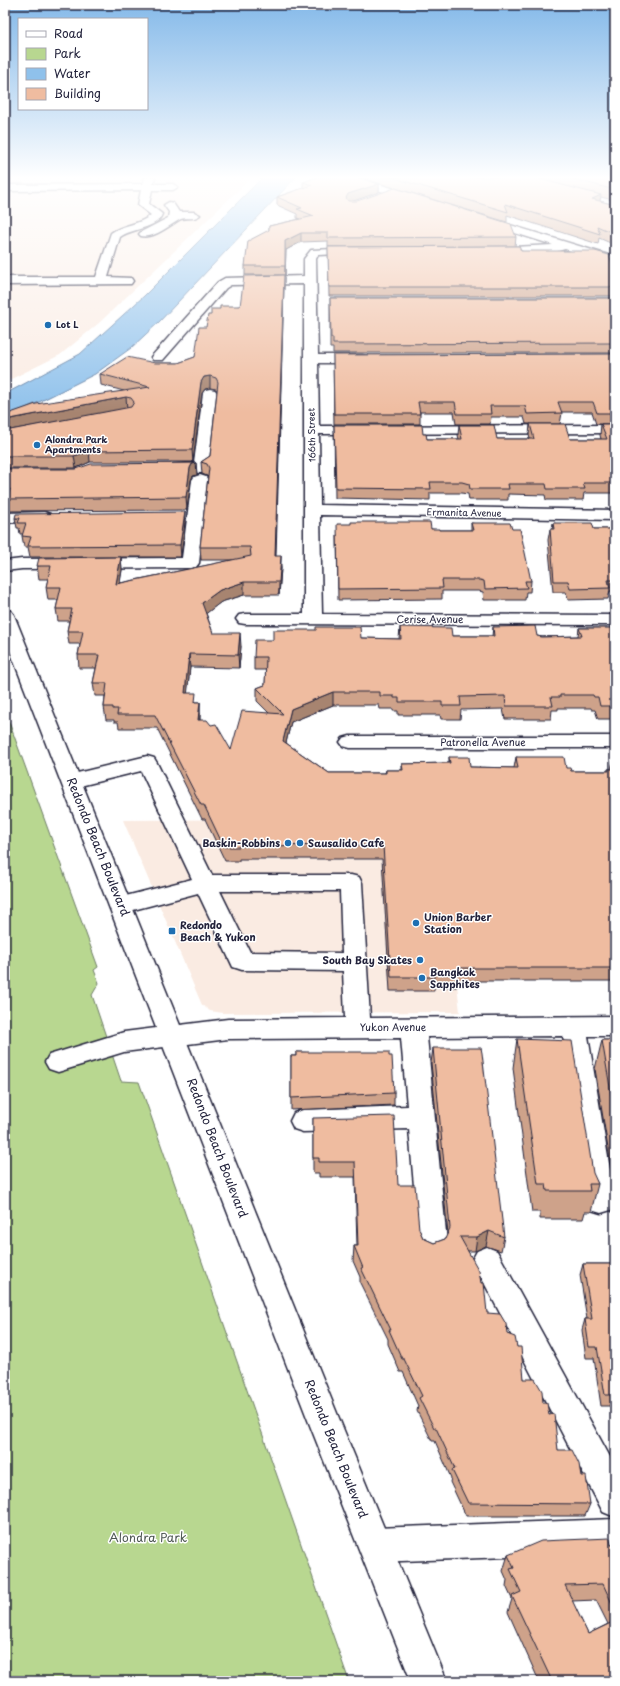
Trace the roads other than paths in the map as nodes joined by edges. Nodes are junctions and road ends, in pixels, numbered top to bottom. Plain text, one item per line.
1 (109, 256) edge
2 (312, 256) edge
3 (601, 256) edge
4 (615, 261) edge
5 (310, 280) junction
6 (5, 281) edge
7 (101, 281) junction
8 (127, 281) dead end
9 (310, 302) junction
10 (326, 302) dead end
11 (158, 357) dead end
12 (311, 359) junction
13 (373, 359) edge
14 (210, 394) dead end
15 (615, 429) edge
16 (312, 430) junction
17 (154, 468) edge
18 (200, 480) dead end
19 (312, 510) junction
20 (615, 515) edge
21 (56, 517) edge
22 (5, 518) edge
23 (5, 566) edge
24 (5, 615) edge
25 (245, 619) dead end
26 (313, 619) junction
27 (615, 620) edge
28 (350, 742) dead end
29 (615, 742) edge
30 (72, 781) junction
31 (205, 883) junction
32 (122, 905) junction
33 (354, 962) junction
34 (574, 1026) junction
35 (615, 1026) edge
36 (358, 1027) junction
37 (413, 1027) junction
38 (172, 1035) junction
39 (58, 1062) dead end
40 (421, 1117) junction
41 (303, 1121) dead end
42 (602, 1201) dead end
43 (433, 1244) edge
44 (487, 1260) dead end
45 (615, 1500) edge
46 (615, 1536) edge
47 (374, 1545) junction
48 (429, 1681) edge

1 - 7 street
2 - 5 street, 166th Street
3 - 4 street
5 - 9 street, 166th Street
5 - 11 street
6 - 7 street
7 - 8 street
9 - 10 street
9 - 12 street, 166th Street
12 - 13 street
12 - 16 street, 166th Street
14 - 17 street
15 - 16 street
16 - 19 street, 166th Street
18 - 23 street
19 - 20 street, Ermanita Avenue
19 - 26 street, 166th Street
21 - 22 street
24 - 30 street, Redondo Beach Boulevard
25 - 26 street, Cerise Avenue
26 - 27 street, Cerise Avenue
28 - 29 street, Patronella Avenue
30 - 31 street
30 - 32 street, Redondo Beach Boulevard
31 - 32 street
31 - 33 street
31 - 33 street
32 - 38 street, Redondo Beach Boulevard
33 - 36 street
34 - 35 street, Yukon Avenue
34 - 37 street, Yukon Avenue
34 - 42 street
36 - 37 street, Yukon Avenue
36 - 38 street, Yukon Avenue
37 - 40 street
38 - 39 street, Yukon Avenue
38 - 47 street, Redondo Beach Boulevard
40 - 41 street
40 - 43 street
44 - 45 street
46 - 47 street
47 - 48 street, Redondo Beach Boulevard

